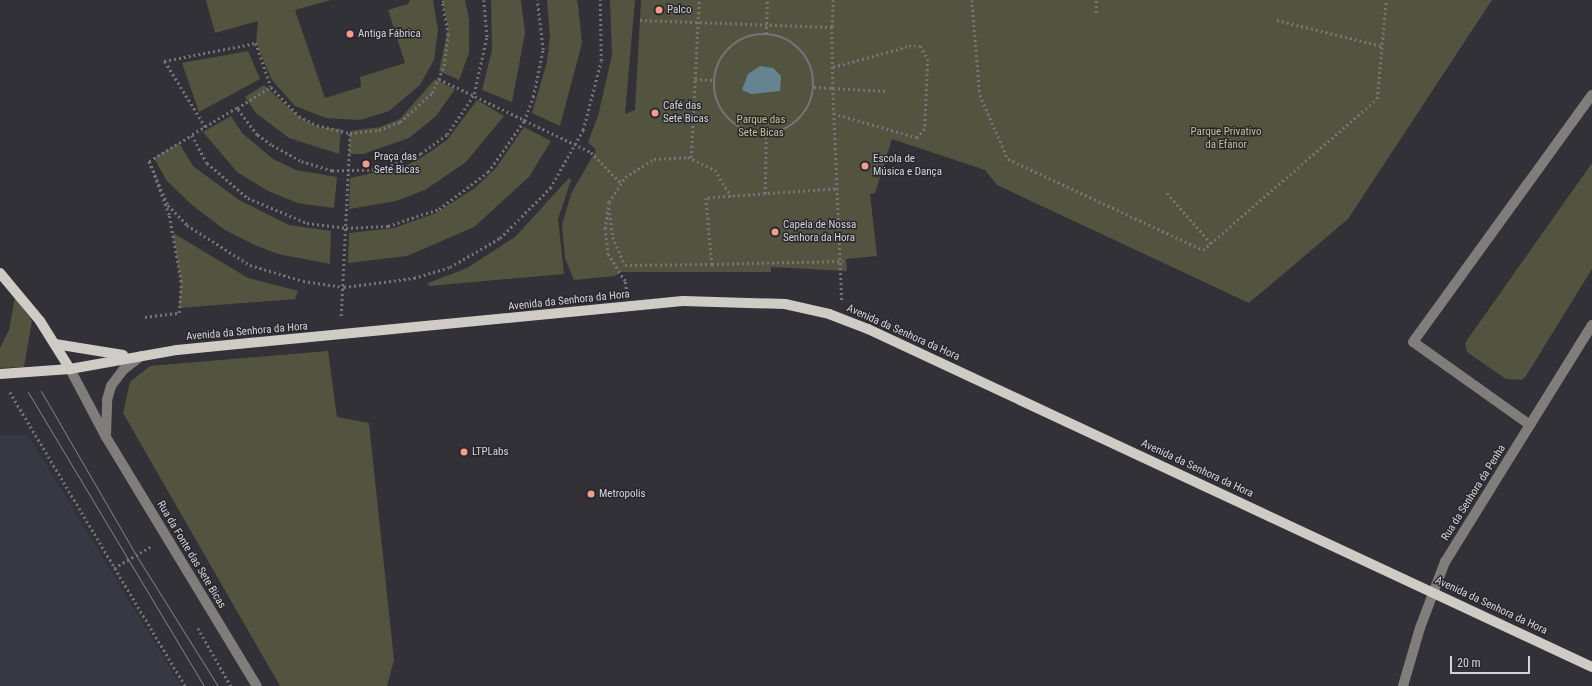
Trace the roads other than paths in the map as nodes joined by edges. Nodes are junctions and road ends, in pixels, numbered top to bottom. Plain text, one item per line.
1 (1592, 95) edge
2 (0, 273) edge
3 (1592, 325) edge
4 (55, 344) junction
5 (143, 355) junction
6 (70, 369) junction
7 (0, 374) edge
8 (1530, 425) junction
9 (106, 437) junction
10 (1433, 592) junction
11 (1592, 667) edge
12 (257, 686) edge
13 (1403, 686) edge

1 - 8 street
2 - 4 main road, Rua da Fonte das Sete Bicas
3 - 8 street, Rua da Senhora da Penha
4 - 5 main road, Avenida da Senhora da Hora
4 - 6 main road, Rua da Fonte das Sete Bicas
5 - 6 main road, Avenida da Senhora da Hora
5 - 9 street
5 - 10 main road, Avenida da Senhora da Hora
6 - 7 main road, Avenida da Senhora da Hora
6 - 9 street, Rua da Fonte das Sete Bicas
8 - 10 street, Rua da Senhora da Penha
9 - 12 street, Rua da Fonte das Sete Bicas
10 - 11 main road, Avenida da Senhora da Hora
10 - 13 street, Rua da Senhora da Penha

